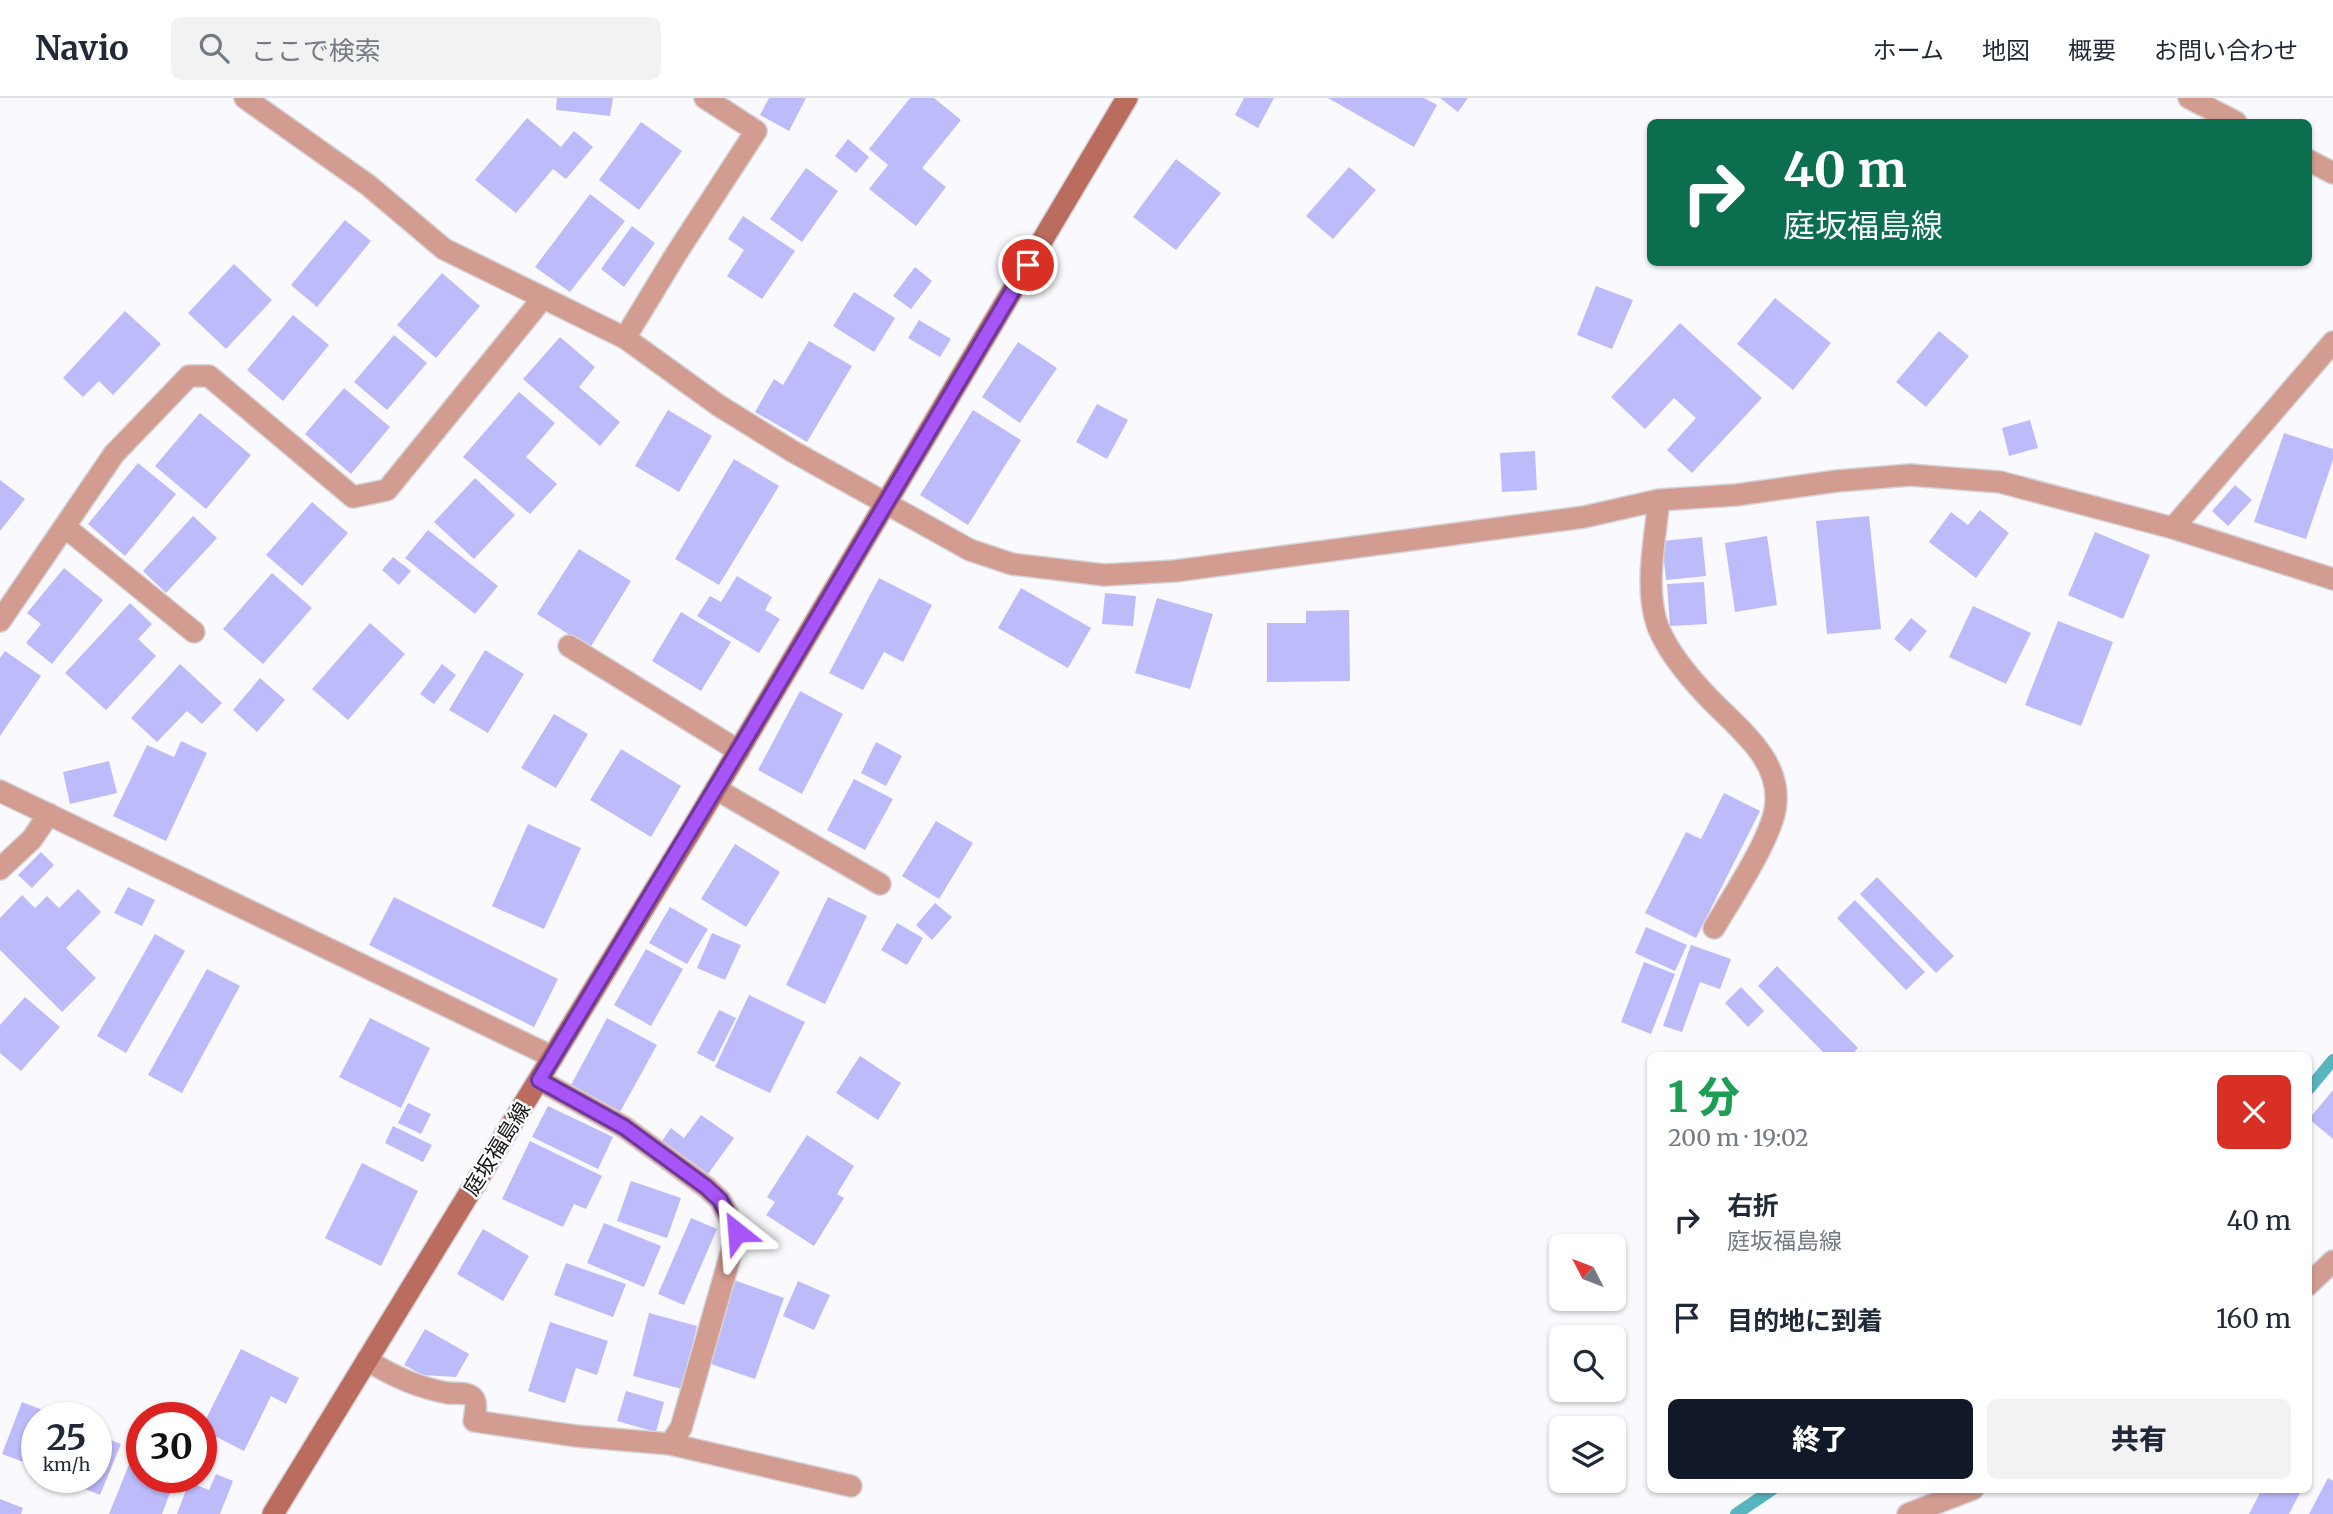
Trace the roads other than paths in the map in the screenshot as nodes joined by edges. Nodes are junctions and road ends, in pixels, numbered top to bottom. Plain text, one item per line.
1 (245, 98) edge
2 (705, 98) edge
3 (1127, 98) edge
4 (2189, 98) edge
5 (2230, 119) edge
6 (2312, 162) edge
7 (2333, 173) edge
8 (543, 298) junction
9 (625, 338) junction
10 (2333, 342) edge
11 (1659, 500) junction
12 (886, 505) junction
13 (65, 527) junction
14 (2173, 528) junction
15 (2333, 579) edge
16 (7, 595) edge
17 (0, 621) edge
18 (194, 632) dead end
19 (569, 646) dead end
20 (739, 751) junction
21 (716, 789) junction
22 (0, 791) edge
23 (49, 814) junction
24 (0, 869) edge
25 (880, 884) dead end
26 (1714, 928) dead end
27 (553, 1057) junction
28 (539, 1080) junction
29 (2333, 1261) edge
30 (2312, 1281) edge
31 (367, 1360) junction
32 (670, 1444) junction
33 (851, 1486) dead end
34 (1968, 1493) edge
35 (1950, 1507) edge
36 (273, 1514) edge
37 (1908, 1514) edge

1 - 8 street
2 - 9 street
3 - 12 main road, 庭坂福島線
4 - 5 street
6 - 7 street
8 - 9 street
8 - 13 street
9 - 12 street
10 - 14 street
11 - 12 street
11 - 14 street
11 - 26 street
12 - 20 main road, 庭坂福島線
13 - 16 street
13 - 18 street
14 - 15 street
16 - 17 street
19 - 20 street
20 - 21 main road, 庭坂福島線
21 - 25 street
21 - 27 main road, 庭坂福島線
22 - 23 street
23 - 24 street
23 - 27 street
27 - 28 main road, 庭坂福島線
28 - 31 main road, 庭坂福島線
28 - 32 street
29 - 30 street
31 - 32 street
31 - 36 main road, 庭坂福島線
32 - 33 street
34 - 35 street
35 - 37 street

